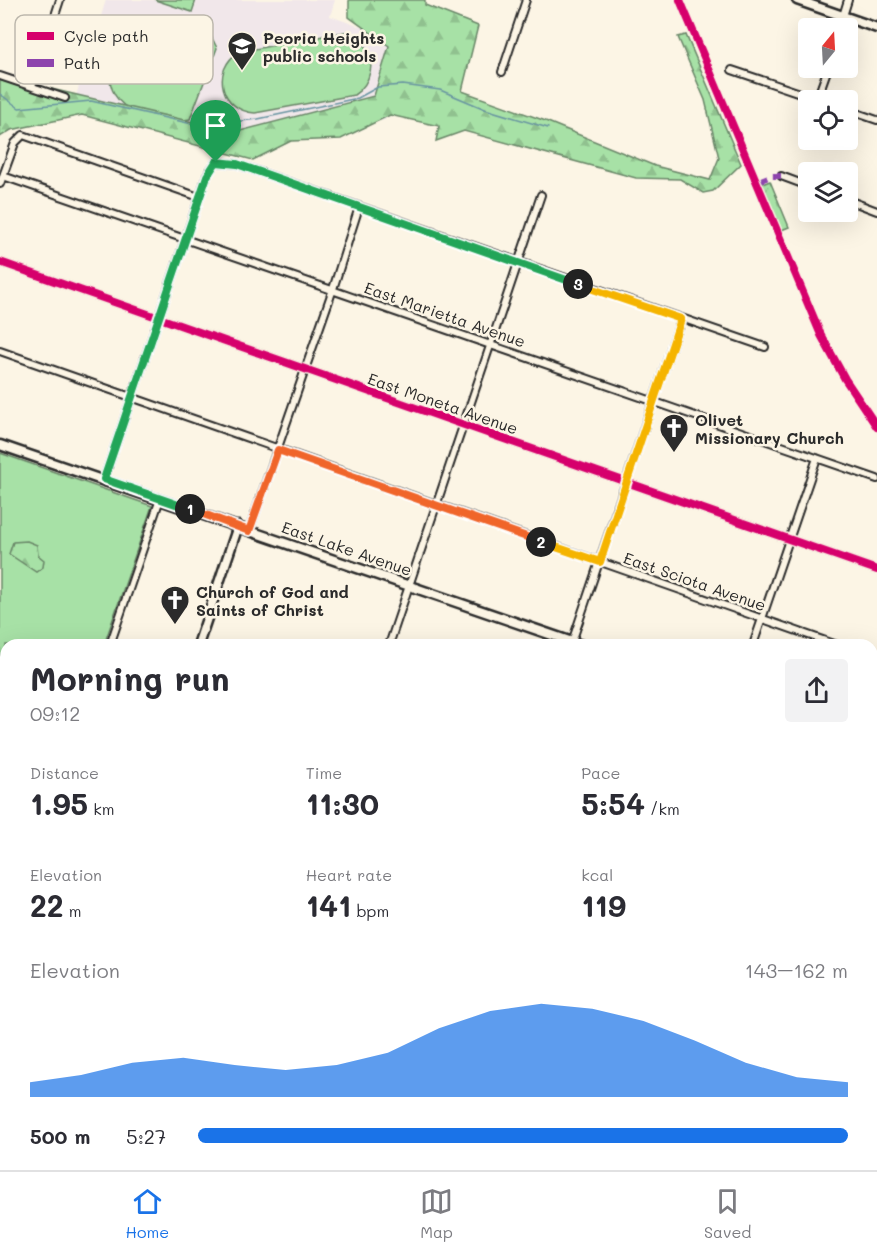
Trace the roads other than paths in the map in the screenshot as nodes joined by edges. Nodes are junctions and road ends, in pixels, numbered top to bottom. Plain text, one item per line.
1 (60, 0) edge
2 (526, 0) edge
3 (797, 0) edge
4 (848, 0) edge
5 (55, 15) edge
6 (844, 16) junction
7 (877, 28) edge
8 (732, 70) dead end
9 (502, 72) dead end
10 (0, 76) edge
11 (15, 81) edge
12 (26, 84) edge
13 (32, 86) joint
14 (798, 93) edge
15 (65, 98) dead end
16 (858, 113) edge
17 (877, 120) edge
18 (3, 176) junction
19 (781, 176) dead end
20 (798, 182) edge
21 (0, 184) edge
22 (541, 195) dead end
23 (199, 197) junction
24 (858, 204) edge
25 (358, 207) junction
26 (877, 211) edge
27 (186, 239) junction
28 (0, 262) edge
29 (518, 264) junction
30 (333, 289) junction
31 (158, 318) junction
32 (681, 319) junction
33 (490, 344) junction
34 (765, 347) dead end
35 (0, 351) edge
36 (305, 370) junction
37 (133, 397) junction
38 (654, 401) junction
39 (463, 424) junction
40 (0, 444) edge
41 (278, 450) junction
42 (817, 458) junction
43 (104, 479) junction
44 (877, 479) edge
45 (627, 482) junction
46 (160, 499) junction
47 (436, 505) junction
48 (238, 526) junction
49 (249, 531) junction
50 (789, 539) junction
51 (600, 562) junction
52 (877, 570) edge
53 (409, 586) junction
54 (762, 619) junction
55 (113, 639) edge
56 (200, 639) edge
57 (391, 639) edge
58 (561, 639) edge
59 (573, 639) edge
60 (755, 639) edge
61 (820, 639) edge

1 - 5 street
2 - 9 street
3 - 6 street
4 - 6 street
6 - 7 street
8 - 14 street
10 - 11 street
12 - 13 street
13 - 15 street
16 - 17 street
18 - 21 street
18 - 23 street
18 - 27 street, East Marietta Avenue
19 - 20 street
22 - 29 street
23 - 25 street
23 - 27 street
24 - 26 street
25 - 29 street
25 - 30 street
27 - 30 street, East Marietta Avenue
27 - 31 street
28 - 31 street, East Moneta Avenue
29 - 32 street
29 - 33 street
30 - 33 street, East Marietta Avenue
30 - 36 street
31 - 36 street, East Moneta Avenue
31 - 37 street
32 - 34 street
32 - 38 street
33 - 38 street, East Marietta Avenue
33 - 39 street
35 - 37 street, East Sciota Avenue
36 - 39 street, East Moneta Avenue
36 - 41 street
37 - 41 street, East Sciota Avenue
37 - 43 street
38 - 42 street, East Marietta Avenue
38 - 45 street
39 - 45 street, East Moneta Avenue
39 - 47 street
40 - 43 street, East Lake Avenue
41 - 47 street, East Sciota Avenue
41 - 49 street
42 - 44 street, East Marietta Avenue
42 - 50 street
43 - 46 street, East Lake Avenue
45 - 50 street, East Moneta Avenue
45 - 51 street
46 - 48 street, East Lake Avenue
46 - 55 street
47 - 51 street, East Sciota Avenue
47 - 53 street
48 - 49 street, East Lake Avenue
48 - 56 street
49 - 53 street, East Lake Avenue
50 - 52 street, East Moneta Avenue
50 - 54 street
51 - 54 street, East Sciota Avenue
51 - 59 street
53 - 57 street
53 - 58 street, East Lake Avenue
54 - 60 street
54 - 61 street, East Sciota Avenue

